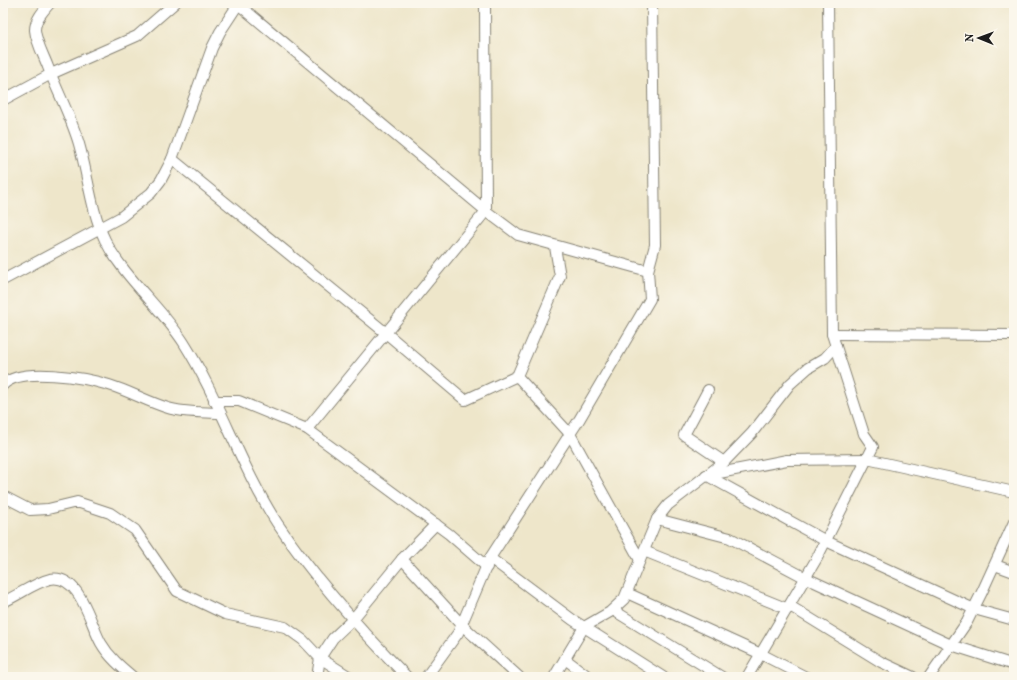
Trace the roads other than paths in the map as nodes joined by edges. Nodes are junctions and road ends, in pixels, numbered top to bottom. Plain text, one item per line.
1 (50, 3) edge
2 (175, 3) edge
3 (239, 3) edge
4 (485, 3) edge
5 (652, 3) edge
6 (828, 3) edge
7 (51, 74) junction
8 (3, 100) edge
9 (172, 159) junction
10 (486, 211) junction
11 (100, 227) junction
12 (555, 247) junction
13 (648, 271) junction
14 (3, 280) edge
15 (386, 333) junction
16 (832, 334) junction
17 (1014, 335) edge
18 (836, 346) junction
19 (517, 376) junction
20 (3, 385) edge
21 (708, 390) dead end
22 (214, 401) junction
23 (220, 413) junction
24 (307, 429) junction
25 (570, 434) junction
26 (867, 459) junction
27 (724, 462) junction
28 (706, 475) junction
29 (1014, 492) edge
30 (3, 496) edge
31 (657, 519) junction
32 (1014, 522) edge
33 (436, 524) junction
34 (826, 541) junction
35 (642, 555) junction
36 (402, 559) junction
37 (489, 563) junction
38 (995, 565) junction
39 (1014, 572) edge
40 (806, 578) junction
41 (627, 593) junction
42 (3, 602) edge
43 (789, 607) junction
44 (974, 609) junction
45 (612, 610) junction
46 (353, 619) junction
47 (1014, 620) edge
48 (462, 625) junction
49 (584, 627) junction
50 (951, 645) junction
51 (760, 654) junction
52 (320, 658) junction
53 (565, 659) junction
54 (1014, 665) edge
55 (132, 677) edge
56 (317, 677) edge
57 (350, 677) edge
58 (407, 677) edge
59 (426, 677) edge
60 (519, 677) edge
61 (554, 677) edge
62 (589, 677) edge
63 (663, 677) edge
64 (722, 677) edge
65 (746, 677) edge
66 (806, 677) edge
67 (913, 677) edge
68 (929, 677) edge

1 - 7 street
2 - 7 street
3 - 9 street
3 - 10 street
4 - 10 street
5 - 13 street
6 - 16 street
7 - 8 street
7 - 11 street
9 - 11 street
9 - 15 street
10 - 12 street
10 - 15 street
11 - 14 street
11 - 22 street
12 - 13 street
12 - 19 street
13 - 25 street
15 - 19 street
15 - 24 street
16 - 17 street
16 - 18 street
18 - 26 street
18 - 27 street
19 - 25 street
20 - 23 street
21 - 27 street
22 - 23 street
22 - 24 street
23 - 46 street
24 - 33 street
25 - 35 street
25 - 37 street
26 - 28 street
26 - 29 street
26 - 34 street
27 - 28 street
28 - 31 street
28 - 34 street
30 - 52 street
31 - 35 street
31 - 40 street
32 - 38 street
33 - 36 street
33 - 37 street
34 - 40 street
34 - 44 street
35 - 41 street
35 - 43 street
36 - 46 street
36 - 48 street
37 - 48 street
37 - 49 street
38 - 39 street
38 - 44 street
40 - 43 street
40 - 50 street
41 - 45 street
41 - 51 street
42 - 55 street
43 - 51 street
43 - 67 street
44 - 47 street
44 - 50 street
45 - 49 street
45 - 64 street
46 - 52 street
46 - 58 street
48 - 59 street
48 - 60 street
49 - 53 street
49 - 63 street
50 - 54 street
50 - 68 street
51 - 65 street
51 - 66 street
52 - 56 street
52 - 57 street
53 - 61 street
53 - 62 street

